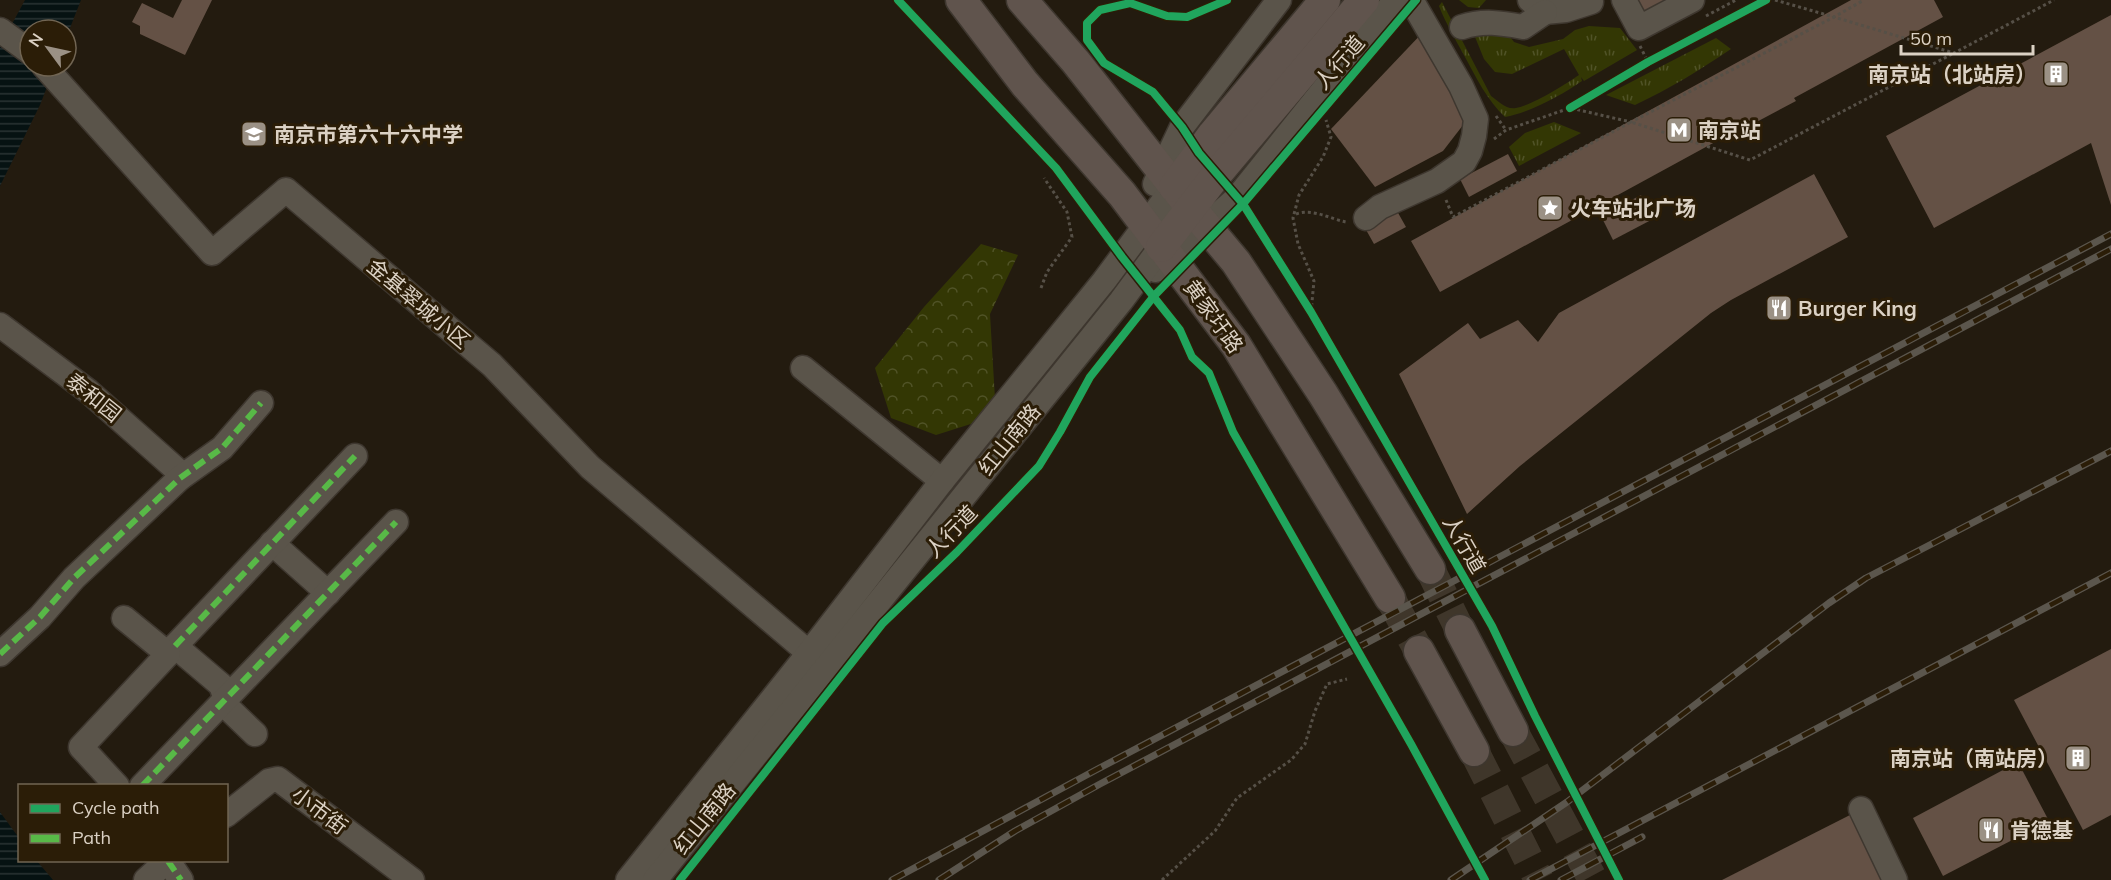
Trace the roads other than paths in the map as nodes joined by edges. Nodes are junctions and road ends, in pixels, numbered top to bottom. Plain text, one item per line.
1 (961, 0) edge
2 (1022, 0) edge
3 (1279, 0) edge
4 (1325, 0) edge
5 (1364, 0) edge
6 (1399, 0) edge
7 (1413, 0) edge
8 (1624, 0) edge
9 (1591, 3) dead end
10 (1538, 6) edge
11 (1696, 10) edge
12 (1462, 27) dead end
13 (0, 30) edge
14 (18, 43) edge
15 (55, 78) edge
16 (1183, 198) junction
17 (1366, 218) road end
18 (1154, 237) junction
19 (0, 325) edge
20 (803, 368) dead end
21 (261, 403) dead end
22 (355, 456) dead end
23 (180, 478) junction
24 (942, 481) junction
25 (396, 522) dead end
26 (272, 543) junction
27 (1430, 569) tunnel mouth
28 (328, 593) junction
29 (1390, 598) tunnel mouth
30 (124, 618) dead end
31 (1460, 630) tunnel mouth
32 (172, 650) junction
33 (1419, 651) tunnel mouth
34 (809, 652) junction
35 (0, 654) edge
36 (1513, 731) tunnel mouth
37 (255, 734) dead end
38 (1474, 751) tunnel mouth
39 (115, 784) edge
40 (144, 784) edge
41 (1862, 809) dead end
42 (228, 813) edge
43 (167, 862) edge
44 (169, 862) edge
45 (146, 880) edge
46 (181, 880) edge
47 (412, 880) edge
48 (628, 880) edge
49 (655, 880) edge
50 (1895, 880) edge

1 - 18 main road, 黄家圩路
2 - 16 main road
3 - 16 street
4 - 16 main road, 红山南路
5 - 16 main road, 红山南路
6 - 16 street
7 - 17 street
8 - 11 street
9 - 10 street
10 - 12 street
13 - 14 street
15 - 34 street, 金基翠城小区
16 - 18 main road, 红山南路
16 - 18 street
16 - 27 main road
18 - 24 street, 红山南路
18 - 29 main road, 黄家圩路
18 - 49 street, 红山南路
19 - 23 street, 泰和园
20 - 24 street
21 - 23 street
22 - 26 street
23 - 35 street
24 - 34 street, 红山南路
25 - 28 street
26 - 28 street
26 - 32 street
28 - 40 street
30 - 32 street
31 - 36 main road
32 - 37 street
32 - 39 street
33 - 38 main road
34 - 48 street, 红山南路
41 - 50 street
42 - 47 street, 小市街
43 - 45 street
44 - 46 street

